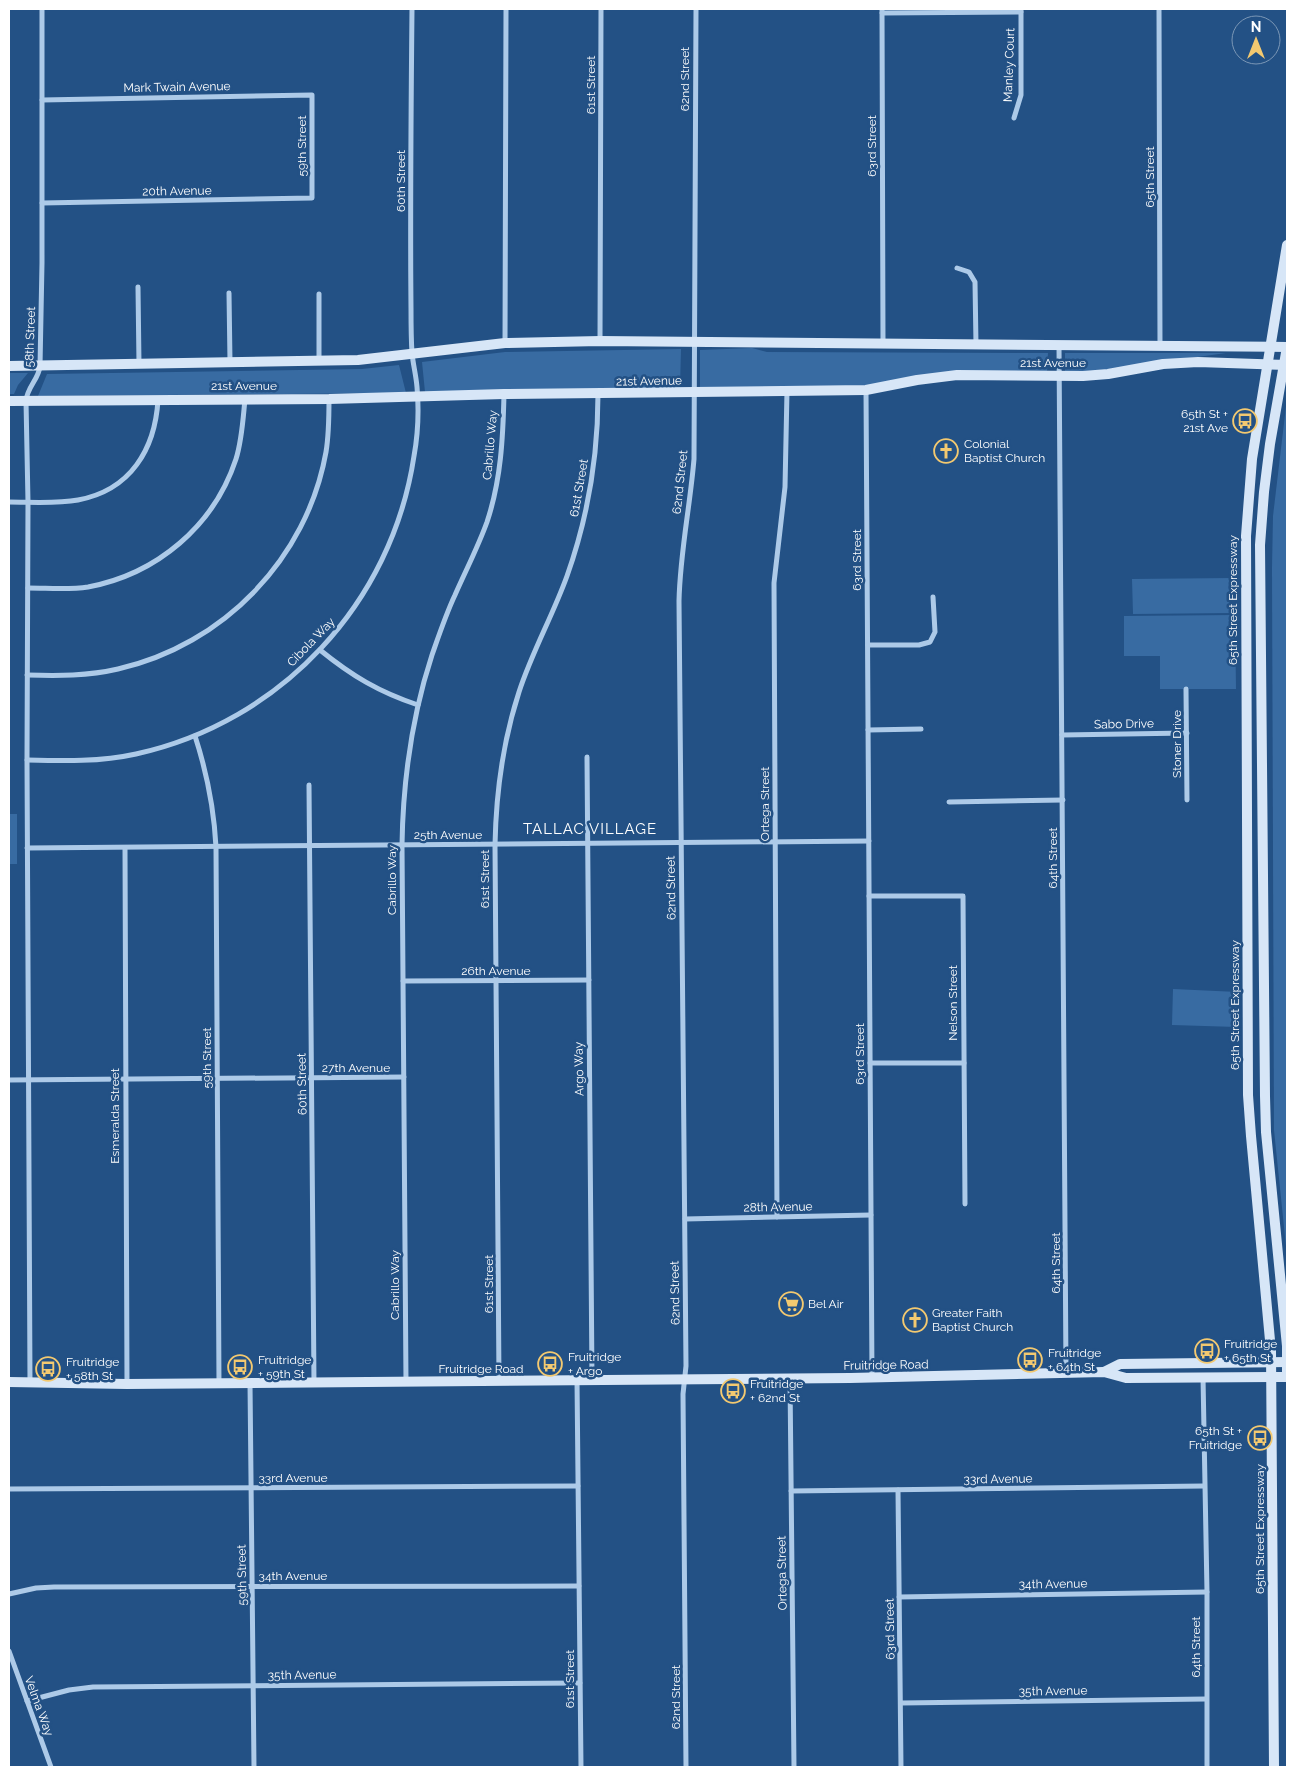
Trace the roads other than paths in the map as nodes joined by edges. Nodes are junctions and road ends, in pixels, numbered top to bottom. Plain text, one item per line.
1 (42, 9) edge
2 (412, 9) edge
3 (506, 9) edge
4 (601, 9) edge
5 (696, 9) edge
6 (1160, 9) edge
7 (1021, 10) edge
8 (882, 11) edge
9 (312, 94) joint
10 (42, 100) junction
11 (1014, 118) dead end
12 (312, 198) joint
13 (42, 203) junction
14 (1287, 245) edge
15 (957, 268) dead end
16 (138, 287) dead end
17 (229, 292) dead end
18 (319, 294) dead end
19 (600, 341) junction
20 (695, 341) junction
21 (505, 343) junction
22 (883, 344) junction
23 (976, 345) junction
24 (1059, 345) junction
25 (1160, 345) junction
26 (1270, 346) junction
27 (1287, 347) edge
28 (412, 353) junction
29 (319, 360) junction
30 (230, 362) junction
31 (139, 364) junction
32 (1267, 365) junction
33 (1286, 365) edge
34 (9, 366) edge
35 (40, 366) junction
36 (1060, 377) junction
37 (866, 390) junction
38 (786, 391) junction
39 (694, 393) junction
40 (504, 394) junction
41 (598, 394) junction
42 (418, 397) junction
43 (158, 399) junction
44 (245, 399) junction
45 (329, 399) junction
46 (9, 401) edge
47 (26, 401) junction
48 (9, 502) edge
49 (28, 502) junction
50 (28, 588) junction
51 (934, 597) dead end
52 (868, 646) junction
53 (320, 650) junction
54 (27, 675) junction
55 (1186, 689) dead end
56 (418, 705) junction
57 (868, 730) junction
58 (921, 730) dead end
59 (1187, 733) junction
60 (1062, 735) junction
61 (195, 736) junction
62 (587, 757) dead end
63 (27, 760) junction
64 (309, 785) dead end
65 (1063, 800) junction
66 (1187, 800) dead end
67 (950, 802) dead end
68 (869, 841) junction
69 (775, 842) junction
70 (681, 843) junction
71 (588, 844) junction
72 (495, 845) junction
73 (309, 846) junction
74 (402, 846) junction
75 (216, 847) junction
76 (27, 848) junction
77 (125, 848) junction
78 (869, 896) junction
79 (589, 980) junction
80 (403, 981) junction
81 (496, 981) junction
82 (870, 1063) junction
83 (964, 1063) junction
84 (404, 1077) junction
85 (125, 1078) junction
86 (312, 1078) junction
87 (28, 1079) junction
88 (218, 1079) junction
89 (9, 1080) edge
90 (964, 1204) dead end
91 (871, 1216) junction
92 (777, 1217) junction
93 (684, 1219) junction
94 (1272, 1362) junction
95 (1287, 1362) edge
96 (1066, 1372) junction
97 (1104, 1372) junction
98 (1287, 1372) edge
99 (1287, 1376) edge
100 (1203, 1377) junction
101 (1272, 1377) junction
102 (872, 1378) junction
103 (790, 1379) junction
104 (577, 1380) junction
105 (592, 1380) junction
106 (685, 1380) junction
107 (499, 1381) junction
108 (9, 1382) edge
109 (30, 1382) junction
110 (406, 1382) junction
111 (250, 1383) junction
112 (314, 1383) junction
113 (127, 1384) junction
114 (219, 1384) junction
115 (578, 1486) junction
116 (1204, 1486) junction
117 (251, 1488) junction
118 (9, 1489) edge
119 (898, 1490) junction
120 (791, 1491) junction
121 (252, 1586) junction
122 (579, 1586) junction
123 (1207, 1592) junction
124 (9, 1594) edge
125 (899, 1597) junction
126 (9, 1651) edge
127 (580, 1683) junction
128 (253, 1686) junction
129 (1206, 1699) junction
130 (27, 1701) junction
131 (901, 1703) junction
132 (51, 1767) edge
133 (254, 1767) edge
134 (581, 1767) edge
135 (686, 1767) edge
136 (794, 1767) edge
137 (901, 1767) edge
138 (1207, 1767) edge
139 (1274, 1767) edge

1 - 10 street, 58th Street
2 - 28 street, 60th Street
3 - 21 street
4 - 19 street, 61st Street
5 - 20 street, 62nd Street
6 - 25 street, 65th Street
7 - 8 street, Manley Court
7 - 11 street, Manley Court
8 - 22 street, 63rd Street
9 - 10 street, Mark Twain Avenue
9 - 12 street, 59th Street
10 - 13 street, 58th Street
12 - 13 street, 20th Avenue
13 - 35 street, 58th Street
14 - 26 main road, 65th Street Expressway
15 - 23 street
16 - 31 street
17 - 30 street
18 - 29 street
19 - 20 main road, 21st Avenue
19 - 21 main road, 21st Avenue
20 - 22 main road, 21st Avenue
20 - 39 street, 62nd Street
21 - 28 main road, 21st Avenue
22 - 23 main road, 21st Avenue
23 - 24 main road, 21st Avenue
24 - 25 main road, 21st Avenue
24 - 36 street, 64th Street
25 - 26 main road, 21st Avenue
26 - 27 main road, 21st Avenue
26 - 32 main road, 65th Street Expressway
27 - 33 main road
28 - 29 main road, 21st Avenue
28 - 42 street, Cibola Way
29 - 30 main road, 21st Avenue
30 - 31 main road, 21st Avenue
31 - 35 main road, 21st Avenue
32 - 33 main road, 21st Avenue
32 - 36 main road, 21st Avenue
32 - 94 main road, 65th Street Expressway
33 - 95 main road
34 - 35 main road, 21st Avenue
35 - 47 street, 58th Street
36 - 37 main road, 21st Avenue
36 - 60 street, 64th Street
37 - 38 main road, 21st Avenue
37 - 52 street, 63rd Street
38 - 39 main road, 21st Avenue
38 - 69 street, Ortega Street
39 - 41 main road, 21st Avenue
39 - 70 street, 62nd Street
40 - 41 main road, 21st Avenue
40 - 42 main road, 21st Avenue
40 - 56 street, Cabrillo Way
41 - 72 street, 61st Street
42 - 45 main road, 21st Avenue
42 - 53 street, Cibola Way
43 - 44 main road, 21st Avenue
43 - 47 main road, 21st Avenue
43 - 49 street
44 - 45 main road, 21st Avenue
44 - 50 street
45 - 54 street
46 - 47 main road, 21st Avenue
47 - 49 street, 58th Street
48 - 49 street
49 - 50 street, 58th Street
50 - 54 street, 58th Street
51 - 52 street
52 - 57 street, 63rd Street
53 - 56 street
53 - 61 street, Cibola Way
54 - 63 street, 58th Street
55 - 59 street, Stoner Drive
56 - 74 street, Cabrillo Way
57 - 58 street
57 - 68 street, 63rd Street
59 - 60 street, Sabo Drive
59 - 66 street, Stoner Drive
60 - 65 street, 64th Street
61 - 63 street, Cibola Way
61 - 75 street, 59th Street
62 - 71 street, Argo Way
63 - 76 street, 58th Street
64 - 73 street, 60th Street
65 - 67 street
65 - 96 street, 64th Street
68 - 69 street, 25th Avenue
68 - 78 street, 63rd Street
69 - 70 street, 25th Avenue
69 - 92 street, Ortega Street
70 - 71 street, 25th Avenue
70 - 93 street, 62nd Street
71 - 72 street, 25th Avenue
71 - 79 street, Argo Way
72 - 74 street, 25th Avenue
72 - 81 street, 61st Street
73 - 74 street, 25th Avenue
73 - 75 street, 25th Avenue
73 - 86 street, 60th Street
74 - 80 street, Cabrillo Way
75 - 77 street, 25th Avenue
75 - 88 street, 59th Street
76 - 77 street, 25th Avenue
76 - 87 street, 58th Street
77 - 85 street, Esmeralda Street
78 - 82 street, 63rd Street
78 - 83 street, Nelson Street
79 - 81 street, 26th Avenue
79 - 105 street, Argo Way
80 - 81 street, 26th Avenue
80 - 84 street, Cabrillo Way
81 - 107 street, 61st Street
82 - 83 street
82 - 91 street, 63rd Street
83 - 90 street, Nelson Street
84 - 86 street, 27th Avenue
84 - 110 street, Cabrillo Way
85 - 87 street, 27th Avenue
85 - 88 street, 27th Avenue
85 - 113 street, Esmeralda Street
86 - 88 street, 27th Avenue
86 - 112 street, 60th Street
87 - 89 street, 27th Avenue
87 - 109 street, 58th Street
88 - 114 street, 59th Street
91 - 92 street, 28th Avenue
91 - 102 street, 63rd Street
92 - 93 street, 28th Avenue
93 - 106 street, 62nd Street
94 - 95 main road, Fruitridge Road
94 - 97 main road, Fruitridge Road
94 - 101 main road, 65th Street Expressway
95 - 98 main road
96 - 97 main road, Fruitridge Road
96 - 102 main road, Fruitridge Road
97 - 100 main road, Fruitridge Road
99 - 101 main road, Fruitridge Road
100 - 101 main road, Fruitridge Road
100 - 116 street, 64th Street
101 - 139 main road, 65th Street Expressway
102 - 103 main road, Fruitridge Road
103 - 106 main road, Fruitridge Road
103 - 120 street, Ortega Street
104 - 105 main road, Fruitridge Road
104 - 107 main road, Fruitridge Road
104 - 115 street, 61st Street
105 - 106 main road, Fruitridge Road
106 - 135 street, 62nd Street
107 - 110 main road, Fruitridge Road
108 - 109 main road, Fruitridge Road
109 - 113 main road, Fruitridge Road
110 - 112 main road, Fruitridge Road
111 - 112 main road, Fruitridge Road
111 - 114 main road, Fruitridge Road
111 - 117 street, 59th Street
113 - 114 main road, Fruitridge Road
115 - 117 street, 33rd Avenue
115 - 122 street, 61st Street
116 - 119 street, 33rd Avenue
116 - 123 street, 64th Street
117 - 118 street, 33rd Avenue
117 - 121 street, 59th Street
119 - 120 street, 33rd Avenue
119 - 125 street, 63rd Street
120 - 136 street, Ortega Street
121 - 122 street, 34th Avenue
121 - 124 street, 34th Avenue
121 - 128 street, 59th Street
122 - 127 street, 61st Street
123 - 125 street, 34th Avenue
123 - 129 street, 64th Street
125 - 131 street, 63rd Street
126 - 130 street, Velma Way
127 - 128 street, 35th Avenue
127 - 134 street, 61st Street
128 - 130 street, 35th Avenue
128 - 133 street, 59th Street
129 - 131 street, 35th Avenue
129 - 138 street, 64th Street
130 - 132 street, Velma Way
131 - 137 street, 63rd Street

